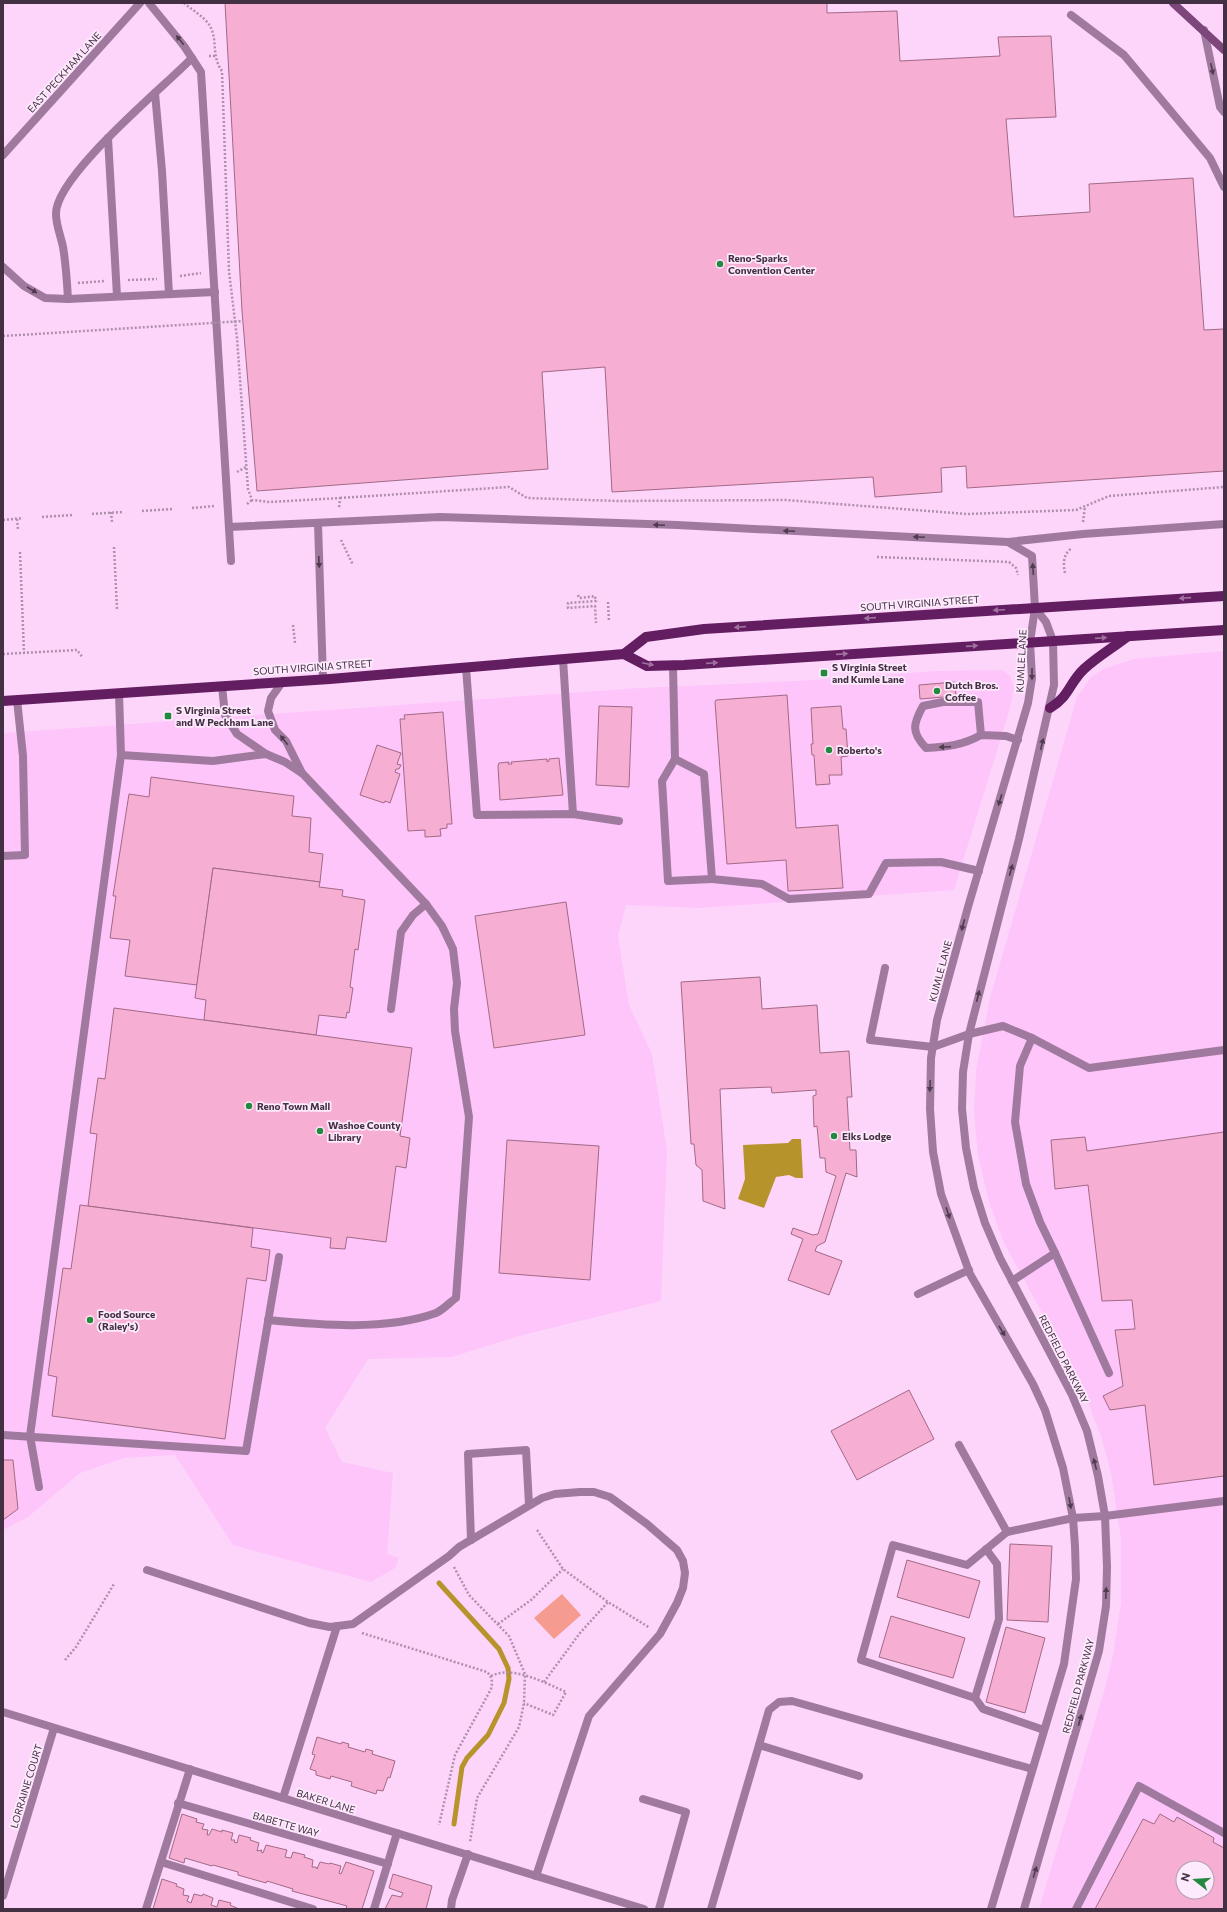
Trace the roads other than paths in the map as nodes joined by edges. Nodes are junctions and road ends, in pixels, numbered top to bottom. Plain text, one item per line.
1 (140, 3) edge
2 (149, 3) edge
3 (1173, 3) edge
4 (1071, 15) dead end
5 (1204, 30) junction
6 (1224, 50) edge
7 (192, 58) junction
8 (155, 93) junction
9 (1224, 112) edge
10 (108, 138) junction
11 (3, 155) edge
12 (1224, 187) edge
13 (3, 267) edge
14 (215, 292) junction
15 (169, 294) junction
16 (117, 296) junction
17 (68, 299) junction
18 (318, 523) junction
19 (1224, 524) edge
20 (229, 527) junction
21 (1008, 542) junction
22 (231, 561) dead end
23 (1224, 596) edge
24 (1035, 608) junction
25 (1224, 630) edge
26 (1129, 636) junction
27 (1053, 641) junction
28 (1030, 642) junction
29 (624, 654) junction
30 (563, 659) junction
31 (673, 665) junction
32 (466, 667) junction
33 (323, 679) junction
34 (283, 681) junction
35 (222, 686) junction
36 (119, 693) junction
37 (3, 700) edge
38 (17, 700) junction
39 (1050, 708) junction
40 (981, 735) junction
41 (1018, 740) junction
42 (266, 754) junction
43 (121, 755) junction
44 (675, 759) junction
45 (303, 774) junction
46 (574, 814) junction
47 (619, 821) dead end
48 (3, 856) edge
49 (979, 872) junction
50 (712, 879) junction
51 (426, 904) junction
52 (885, 968) dead end
53 (391, 1009) dead end
54 (969, 1034) junction
55 (1032, 1038) junction
56 (933, 1047) junction
57 (1224, 1050) edge
58 (1055, 1253) junction
59 (279, 1257) dead end
60 (969, 1270) junction
61 (1012, 1281) junction
62 (918, 1294) dead end
63 (268, 1320) junction
64 (1109, 1373) dead end
65 (3, 1435) edge
66 (30, 1436) junction
67 (959, 1445) dead end
68 (39, 1487) dead end
69 (1224, 1501) edge
70 (529, 1505) junction
71 (1105, 1516) junction
72 (1073, 1518) junction
73 (1007, 1532) junction
74 (471, 1540) junction
75 (986, 1549) junction
76 (147, 1570) dead end
77 (337, 1626) junction
78 (975, 1698) junction
79 (3, 1712) edge
80 (54, 1728) junction
81 (1044, 1730) junction
82 (759, 1745) junction
83 (190, 1769) junction
84 (1032, 1769) junction
85 (859, 1776) dead end
86 (283, 1798) junction
87 (643, 1799) dead end
88 (178, 1803) junction
89 (397, 1833) junction
90 (1224, 1833) edge
91 (468, 1854) junction
92 (161, 1862) junction
93 (388, 1864) junction
94 (536, 1876) junction
95 (3, 1896) edge
96 (146, 1909) edge
97 (313, 1909) edge
98 (374, 1909) edge
99 (451, 1909) edge
100 (644, 1909) edge
101 (659, 1909) edge
102 (711, 1909) edge
103 (991, 1909) edge
104 (1024, 1909) edge
105 (1076, 1909) edge

1 - 11 street, EAST PECKHAM LANE
7 -> 2 street
3 - 5 main road
4 - 12 street
5 - 6 main road
5 -> 9 street
7 - 8 street
7 - 14 street
8 - 10 street
8 - 15 street
10 - 16 street
10 - 17 street
13 -> 17 street
14 - 15 street
14 - 20 street
15 - 16 street
16 - 17 street
18 - 20 street
21 -> 18 street
18 -> 33 street
19 - 21 street
20 - 22 street
24 -> 21 street, KUMLE LANE
23 -> 24 main road, SOUTH VIRGINIA STREET
24 - 27 street
24 - 28 street, KUMLE LANE
24 -> 29 main road, SOUTH VIRGINIA STREET
25 - 26 main road
27 -> 26 main road
26 - 39 main road
27 - 28 main road
27 - 39 street
31 -> 28 main road
28 -> 41 street, KUMLE LANE
29 - 30 main road, SOUTH VIRGINIA STREET
29 -> 31 main road
30 - 32 main road, SOUTH VIRGINIA STREET
30 - 46 street
31 - 44 street
32 - 33 main road, SOUTH VIRGINIA STREET
32 - 46 street
33 - 34 main road, SOUTH VIRGINIA STREET
34 - 35 main road, SOUTH VIRGINIA STREET
45 -> 34 street
35 - 36 main road, SOUTH VIRGINIA STREET
35 - 42 street
36 - 38 main road, SOUTH VIRGINIA STREET
36 - 43 street
37 - 38 main road, SOUTH VIRGINIA STREET
38 - 48 street
54 -> 39 street
40 -> 40 street
40 - 41 street
41 -> 49 street, KUMLE LANE
42 - 43 street
42 - 45 street
43 - 66 street
44 - 50 street
44 - 50 street
45 - 51 street
46 - 47 street
49 - 50 street
49 -> 56 street, KUMLE LANE
51 - 53 street
51 - 63 street
52 - 56 street
54 - 55 street
54 - 56 street
54 - 61 street, REDFIELD PARKWAY
55 - 57 street
55 - 58 street
56 -> 60 street, REDFIELD PARKWAY
58 - 61 street
58 - 64 street
59 - 63 street
60 - 62 street
60 -> 72 street, REDFIELD PARKWAY
71 -> 61 street, REDFIELD PARKWAY
63 - 66 street
65 - 66 street
66 - 68 street
67 - 73 street
69 - 71 street
70 - 74 street
70 - 74 street
70 - 94 street
71 - 72 street
104 -> 71 street, REDFIELD PARKWAY
72 - 73 street
72 - 81 street, REDFIELD PARKWAY
73 - 75 street
74 - 77 street
75 - 78 street
75 - 78 street
76 - 77 street
77 - 86 street
78 - 81 street
79 - 80 street, BAKER LANE
80 - 83 street, BAKER LANE
80 - 95 street, LORRAINE COURT
81 - 84 street, REDFIELD PARKWAY
82 - 84 street
82 - 85 street
82 - 102 street
83 - 86 street, BAKER LANE
83 - 88 street
84 - 103 street, REDFIELD PARKWAY
86 - 89 street, BAKER LANE
87 - 101 street
88 - 92 street
88 - 93 street, BABETTE WAY
89 - 91 street, BAKER LANE
89 - 93 street
90 - 105 street
91 - 94 street, BAKER LANE
91 - 99 street
92 - 96 street
92 - 97 street
93 - 98 street
94 - 100 street, BAKER LANE

